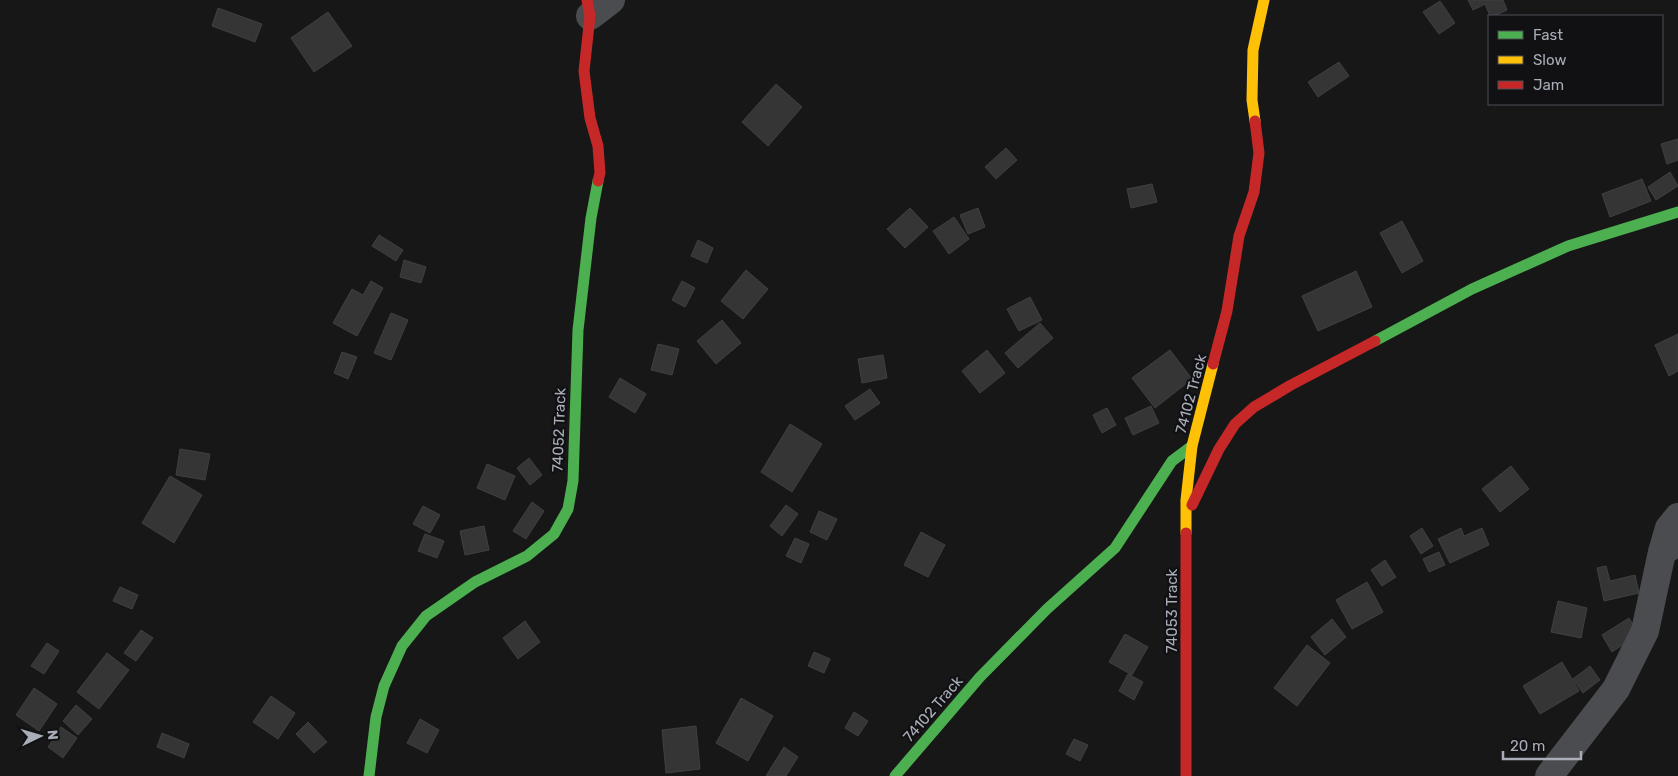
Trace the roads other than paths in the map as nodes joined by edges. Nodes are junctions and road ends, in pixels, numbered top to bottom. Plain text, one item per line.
1 (1264, 0) edge
2 (596, 5) edge
3 (1678, 212) edge
4 (1192, 446) junction
5 (1187, 515) junction
6 (1678, 517) edge
7 (1670, 547) edge
8 (369, 776) edge
9 (895, 776) edge
10 (1186, 776) edge
11 (1549, 776) edge

1 - 4 street, 74102 Track
2 - 8 street, 74052 Track
3 - 5 street
4 - 5 street, 74053 Track
4 - 9 street, 74102 Track
5 - 10 street, 74053 Track
6 - 7 street
7 - 11 street

